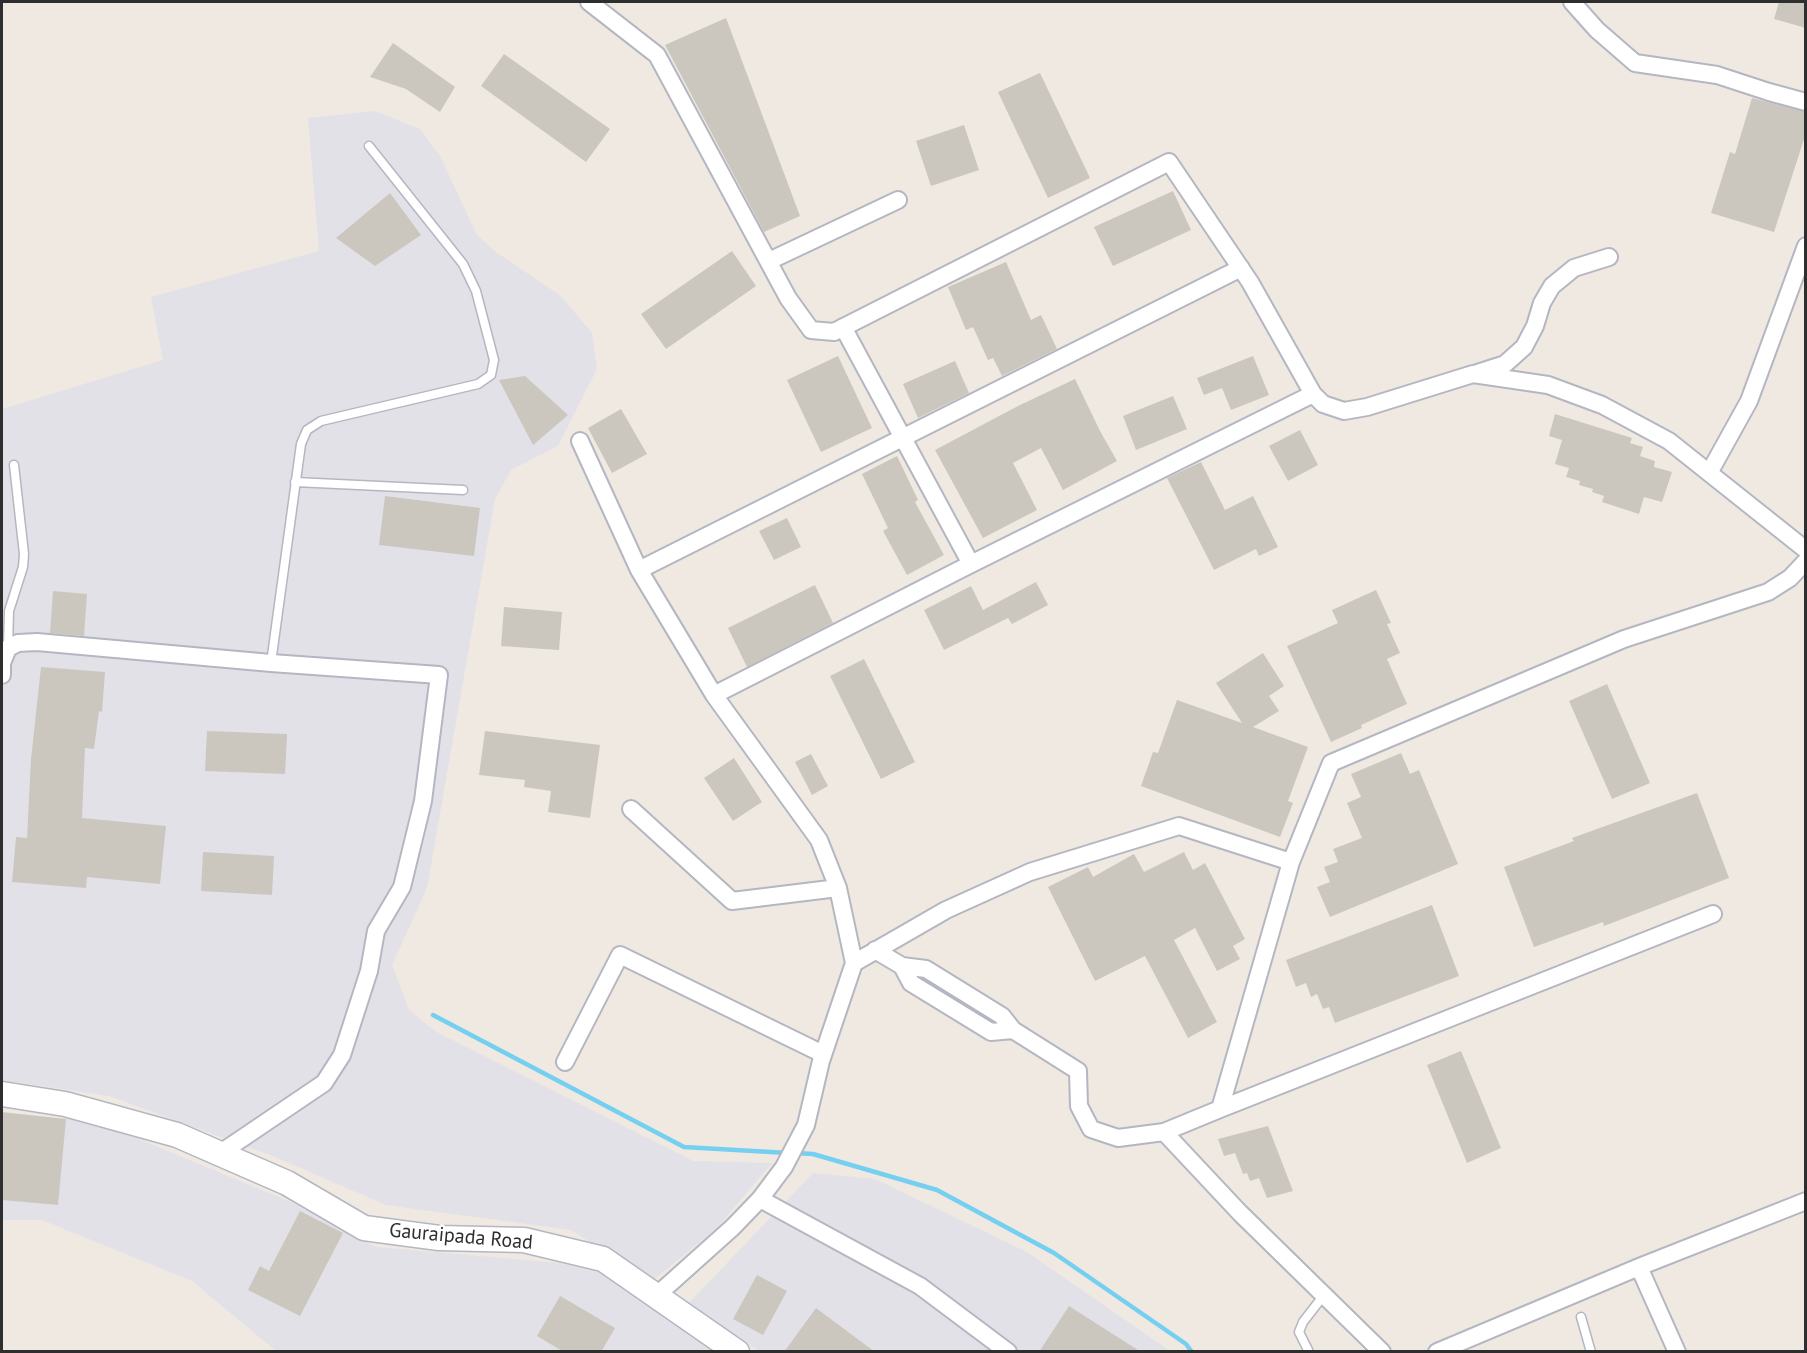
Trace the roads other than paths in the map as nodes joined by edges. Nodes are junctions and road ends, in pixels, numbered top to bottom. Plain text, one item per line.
1 (589, 2) edge
2 (1572, 2) edge
3 (1806, 102) edge
4 (369, 146) dead end
5 (898, 200) dead end
6 (1806, 246) edge
7 (1609, 257) dead end
8 (768, 261) junction
9 (1241, 268) junction
10 (843, 327) junction
11 (1473, 374) junction
12 (1313, 394) junction
13 (902, 436) junction
14 (580, 441) dead end
15 (14, 465) dead end
16 (1708, 473) junction
17 (295, 482) junction
18 (463, 490) dead end
19 (1806, 550) edge
20 (1806, 561) edge
21 (971, 564) junction
22 (639, 570) junction
23 (8, 648) junction
24 (271, 663) junction
25 (2, 675) edge
26 (714, 695) junction
27 (631, 809) dead end
28 (1291, 862) junction
29 (838, 888) junction
30 (1713, 914) dead end
31 (875, 950) junction
32 (854, 963) junction
33 (823, 1054) junction
34 (565, 1062) dead end
35 (2, 1094) edge
36 (1220, 1109) junction
37 (1164, 1132) junction
38 (219, 1154) junction
39 (760, 1198) junction
40 (1806, 1201) edge
41 (1638, 1267) junction
42 (1324, 1295) junction
43 (656, 1296) junction
44 (1581, 1317) dead end
45 (737, 1352) edge
46 (1008, 1352) edge
47 (1310, 1352) edge
48 (1382, 1352) edge
49 (1437, 1352) edge
50 (1592, 1352) edge
51 (1677, 1352) edge

1 - 8 street
2 - 3 street
4 - 17 lane
5 - 8 street
6 - 16 street
7 - 11 street
8 - 10 street
9 - 10 street
9 - 12 street
9 - 13 street
10 - 13 street
11 - 12 street
11 - 16 street
12 - 21 street
13 - 21 street
13 - 22 street
14 - 22 street
15 - 23 lane
16 - 19 street
17 - 18 lane
17 - 24 lane
20 - 28 street
21 - 26 street
22 - 26 street
23 - 24 street
23 - 25 street
24 - 38 street
26 - 29 street
27 - 29 street
28 - 31 street
28 - 36 street
29 - 32 street
30 - 36 street
31 - 32 street
31 - 37 street
32 - 33 street
33 - 34 street
33 - 39 street
35 - 38 street, Gauraipada Road
36 - 37 street
37 - 42 street
38 - 43 street, Gauraipada Road
39 - 43 street
39 - 46 street
40 - 41 street
41 - 49 street
41 - 51 street
42 - 47 lane
42 - 48 street
43 - 45 street, Gauraipada Road
44 - 50 lane

